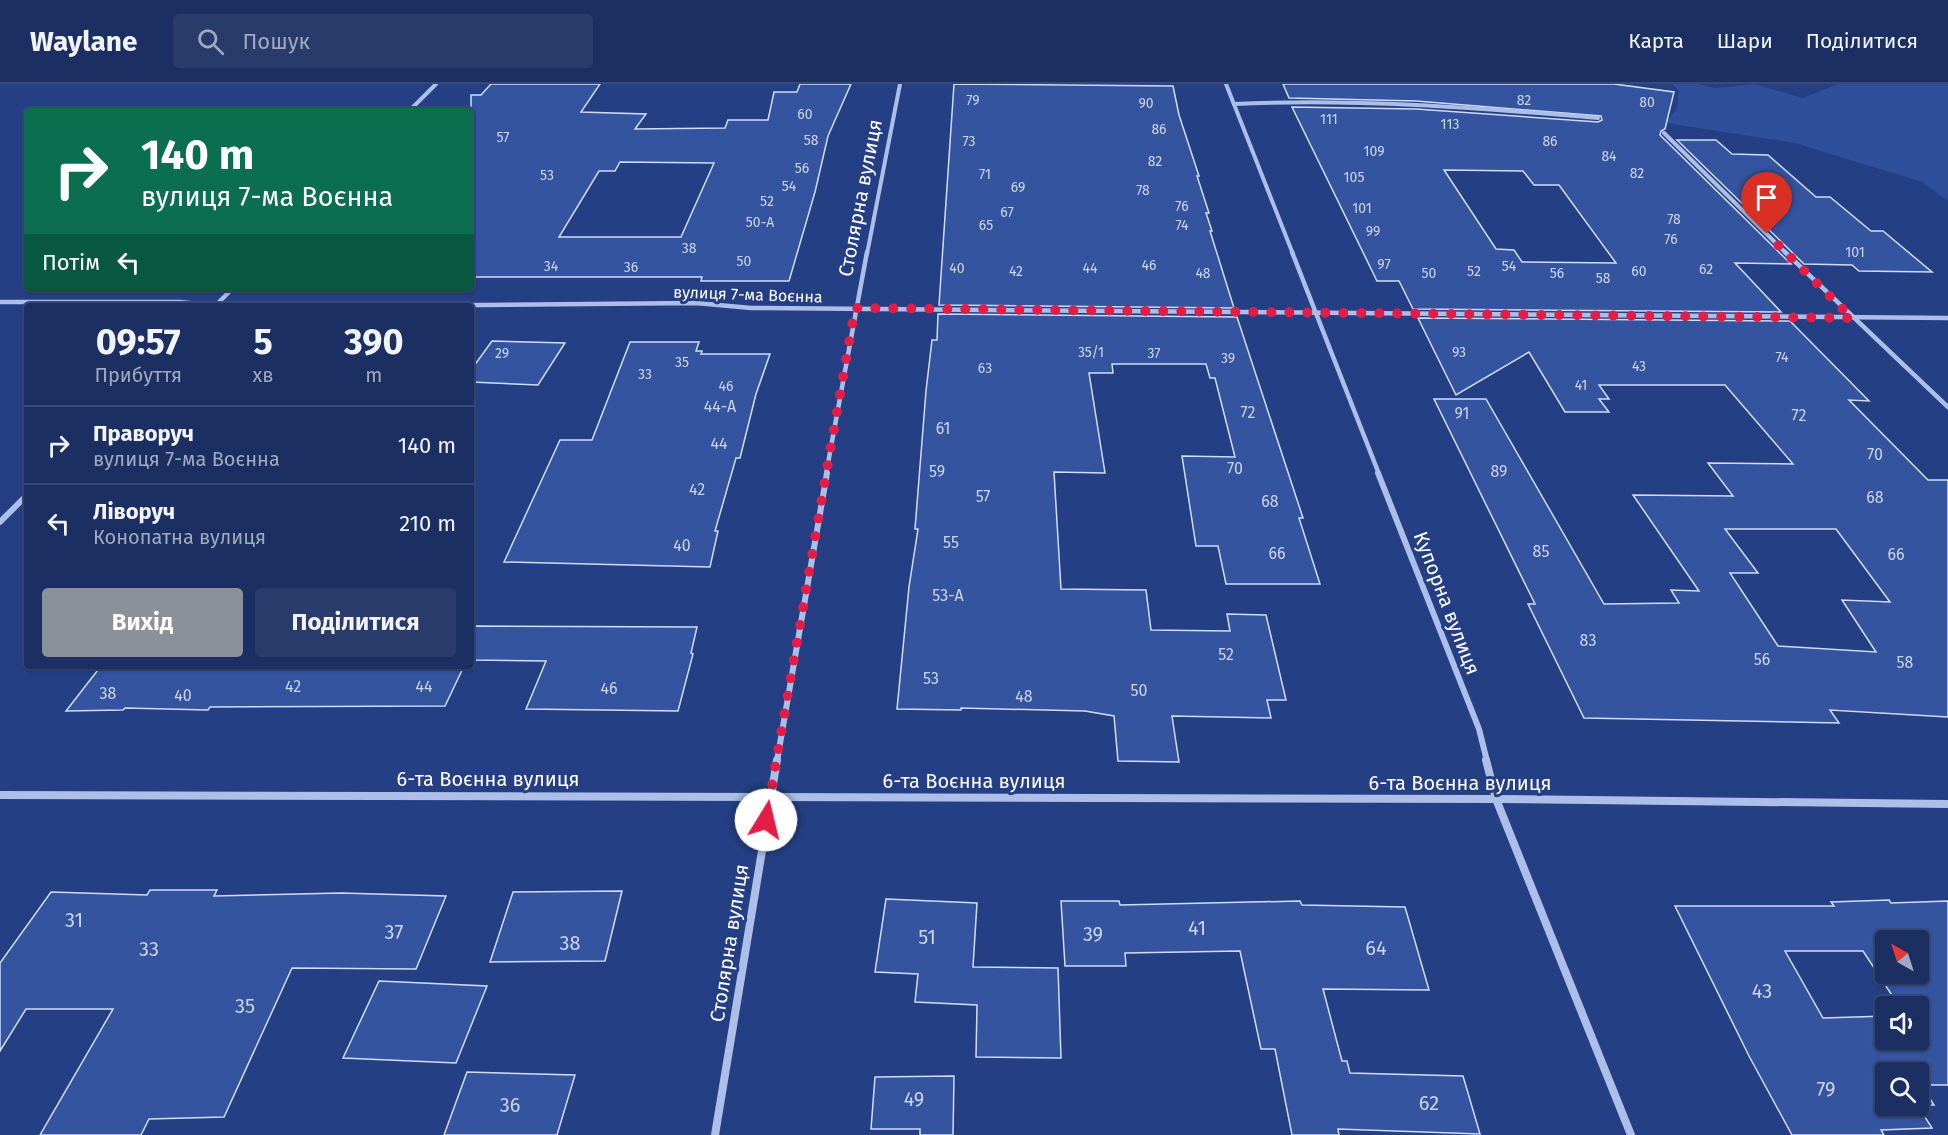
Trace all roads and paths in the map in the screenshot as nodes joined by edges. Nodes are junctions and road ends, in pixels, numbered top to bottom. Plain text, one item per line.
1 (436, 84) edge
2 (900, 84) edge
3 (1226, 84) edge
4 (1234, 104) junction
5 (412, 108) edge
6 (1598, 118) dead end
7 (1664, 133) dead end
8 (230, 291) edge
9 (0, 302) edge
10 (189, 303) edge
11 (219, 303) edge
12 (474, 305) edge
13 (855, 308) junction
14 (1315, 311) junction
15 (1852, 318) junction
16 (1948, 318) edge
17 (1948, 406) edge
18 (24, 498) edge
19 (0, 522) edge
20 (0, 795) edge
21 (770, 797) junction
22 (1496, 799) junction
23 (1948, 804) edge
24 (715, 1135) edge
25 (1631, 1135) edge

1 - 5 street
2 - 13 street, Столярна вулиця
3 - 4 street, Купорна вулиця
4 - 6 street
4 - 14 street, Купорна вулиця
7 - 15 street
8 - 11 street
9 - 10 street
12 - 13 street, вулиця 7-ма Воєнна
13 - 14 street, вулиця 7-ма Воєнна
13 - 21 street, Столярна вулиця
14 - 15 street, вулиця 7-ма Воєнна
14 - 22 street, Купорна вулиця
15 - 16 street, вулиця 7-ма Воєнна
15 - 17 street
18 - 19 street
20 - 21 street, 6-та Воєнна вулиця
21 - 22 street, 6-та Воєнна вулиця
21 - 24 street, Столярна вулиця
22 - 23 street, 6-та Воєнна вулиця
22 - 25 street, Купорна вулиця

